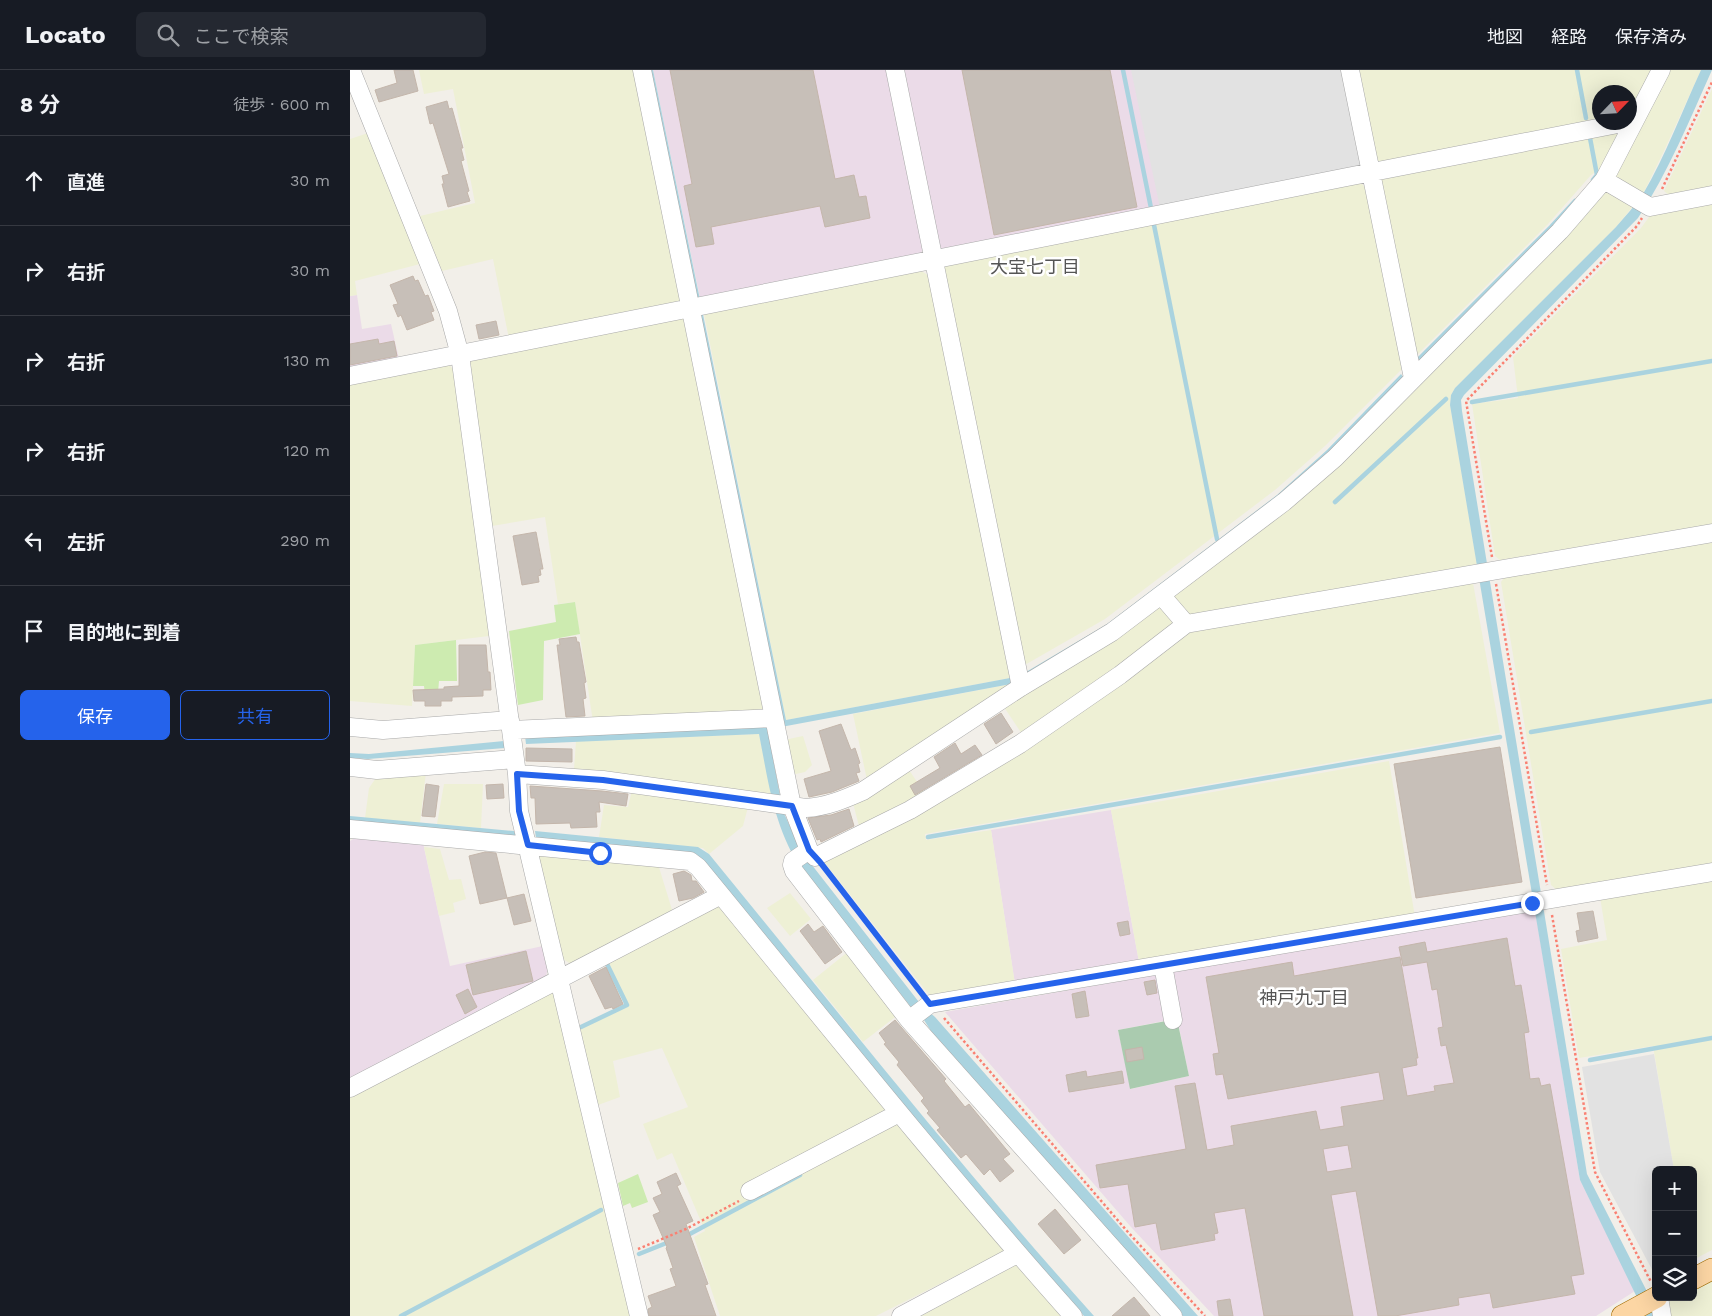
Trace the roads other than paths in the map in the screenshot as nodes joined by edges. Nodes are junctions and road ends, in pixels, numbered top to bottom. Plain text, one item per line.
1 (351, 70) edge
2 (642, 70) edge
3 (895, 70) edge
4 (1350, 70) edge
5 (1661, 70) edge
6 (1637, 112) edge
7 (1592, 130) edge
8 (1627, 130) edge
9 (1371, 172) junction
10 (1604, 180) junction
11 (1712, 195) edge
12 (935, 260) junction
13 (697, 308) junction
14 (460, 355) junction
15 (350, 376) edge
16 (1413, 378) junction
17 (1712, 533) edge
18 (1161, 595) junction
19 (1186, 624) junction
20 (1021, 687) junction
21 (774, 718) junction
22 (510, 725) junction
23 (350, 727) edge
24 (516, 766) junction
25 (350, 767) edge
26 (783, 804) junction
27 (350, 830) edge
28 (528, 845) junction
29 (806, 855) junction
30 (1712, 872) edge
31 (721, 895) junction
32 (1163, 965) junction
33 (560, 979) junction
34 (920, 1012) junction
35 (1173, 1020) dead end
36 (350, 1088) edge
37 (899, 1113) junction
38 (750, 1192) road end
39 (1017, 1254) junction
40 (1712, 1269) edge
41 (1697, 1277) edge
42 (1652, 1295) edge
43 (1658, 1301) edge
44 (1628, 1313) edge
45 (639, 1316) edge
46 (901, 1316) edge
47 (1072, 1316) edge
48 (1174, 1316) edge
49 (1662, 1316) edge

1 - 14 street
2 - 13 street
3 - 12 street
4 - 9 street
5 - 6 street
7 - 9 street
8 - 10 street
9 - 12 street
9 - 16 street
10 - 11 street
10 - 16 street
12 - 13 street
12 - 20 street
13 - 14 street
13 - 21 street
14 - 15 street
14 - 22 street
16 - 18 street
17 - 19 street
18 - 19 street
18 - 20 street
19 - 29 street
20 - 26 street
21 - 22 street
21 - 26 street
22 - 23 street
22 - 24 street
24 - 25 street
24 - 26 street
24 - 28 street
26 - 29 street
27 - 28 street
28 - 31 street
28 - 33 street
29 - 34 street
30 - 32 street
31 - 33 street
31 - 37 street
32 - 34 street
32 - 35 street
33 - 36 street
33 - 45 street
34 - 48 street
37 - 38 street
37 - 39 street
39 - 46 street
39 - 47 street
40 - 41 main road
42 - 44 main road
43 - 49 street

